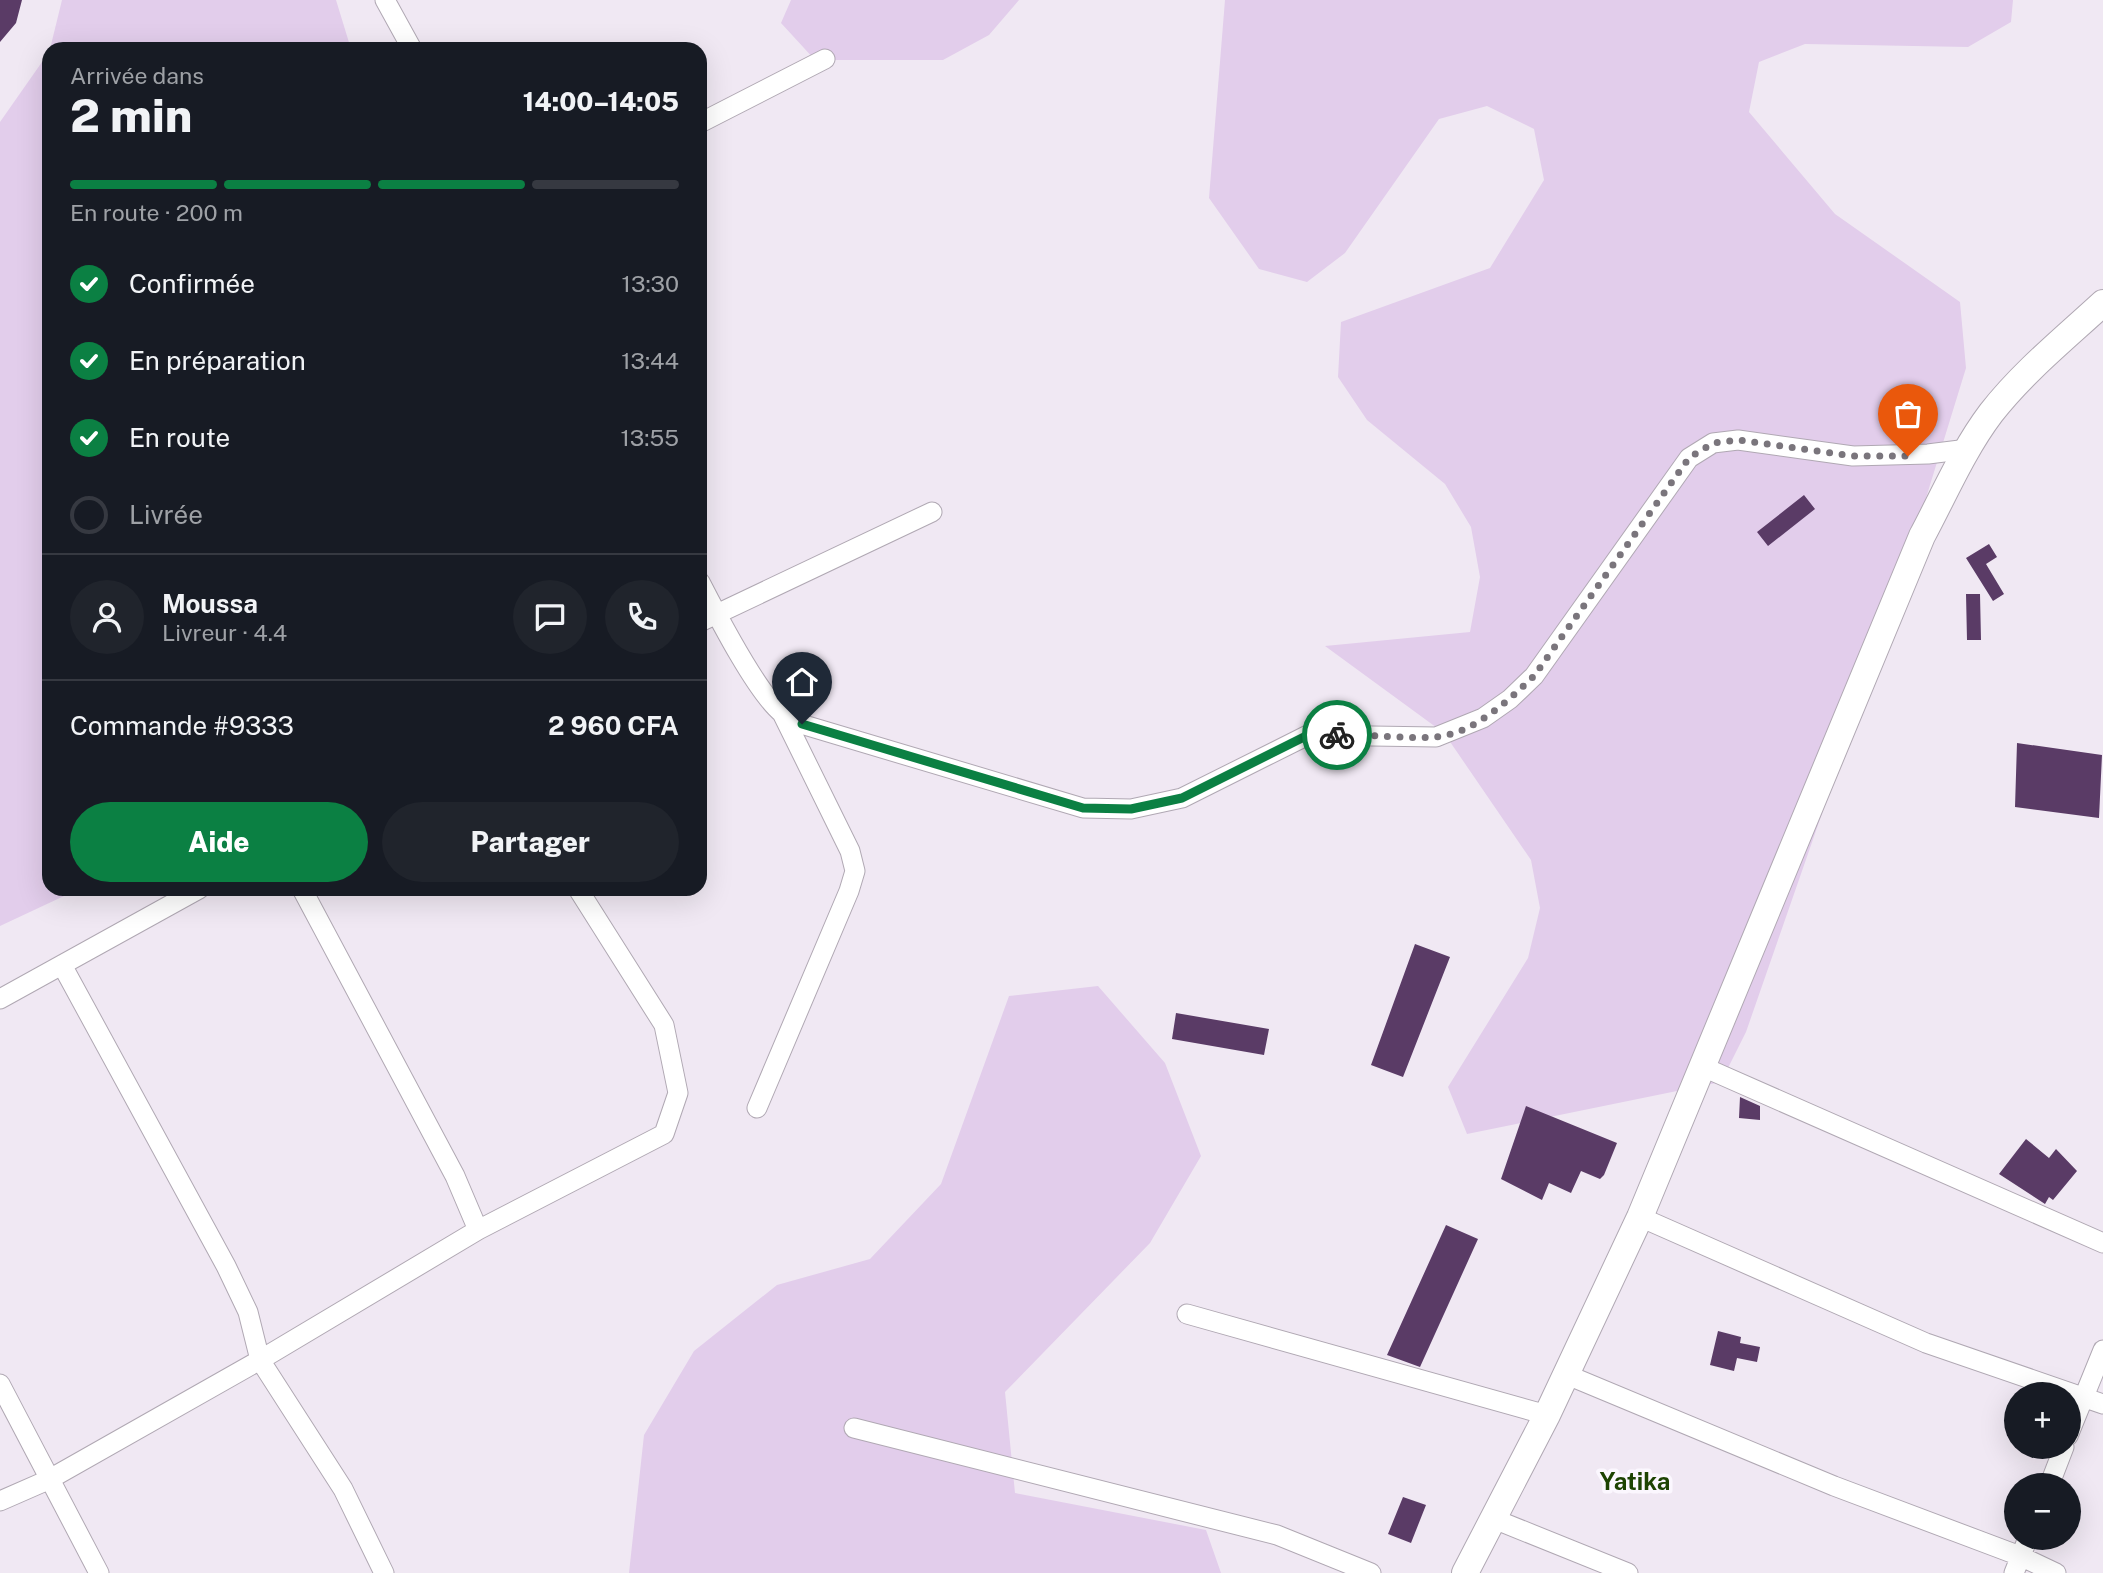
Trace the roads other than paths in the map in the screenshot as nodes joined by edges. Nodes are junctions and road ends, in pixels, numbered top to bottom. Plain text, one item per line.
1 (385, 0) edge
2 (408, 42) edge
3 (825, 59) dead end
4 (707, 119) edge
5 (2103, 303) edge
6 (1968, 449) junction
7 (932, 512) dead end
8 (708, 618) edge
9 (782, 713) junction
10 (186, 896) edge
11 (306, 896) edge
12 (582, 896) edge
13 (62, 965) junction
14 (0, 999) edge
15 (1701, 1066) junction
16 (757, 1108) dead end
17 (1640, 1217) junction
18 (478, 1230) junction
19 (2103, 1243) edge
20 (1187, 1314) dead end
21 (2103, 1350) edge
22 (260, 1360) junction
23 (1566, 1374) junction
24 (0, 1384) edge
25 (2084, 1397) junction
26 (2081, 1404) edge
27 (2103, 1404) edge
28 (1547, 1415) junction
29 (854, 1428) dead end
30 (48, 1480) junction
31 (0, 1501) edge
32 (1494, 1519) junction
33 (2020, 1556) edge
34 (99, 1573) edge
35 (384, 1573) edge
36 (1371, 1573) edge
37 (1465, 1573) edge
38 (1628, 1573) edge
39 (2056, 1573) edge

1 - 2 street
3 - 4 street
5 - 6 main road
6 - 9 street
6 - 15 main road
7 - 8 street
8 - 9 street
9 - 16 street
10 - 13 street
11 - 18 street
12 - 18 street
13 - 14 street
13 - 22 street
15 - 17 main road
15 - 19 street
17 - 23 main road
17 - 25 street
18 - 22 street
20 - 28 street
21 - 25 street
22 - 30 street
22 - 35 street
23 - 28 main road
23 - 33 street
24 - 30 street
25 - 26 street
25 - 27 street
28 - 32 main road
29 - 36 street
30 - 31 street
30 - 34 street
32 - 37 main road
32 - 38 street
33 - 39 street

